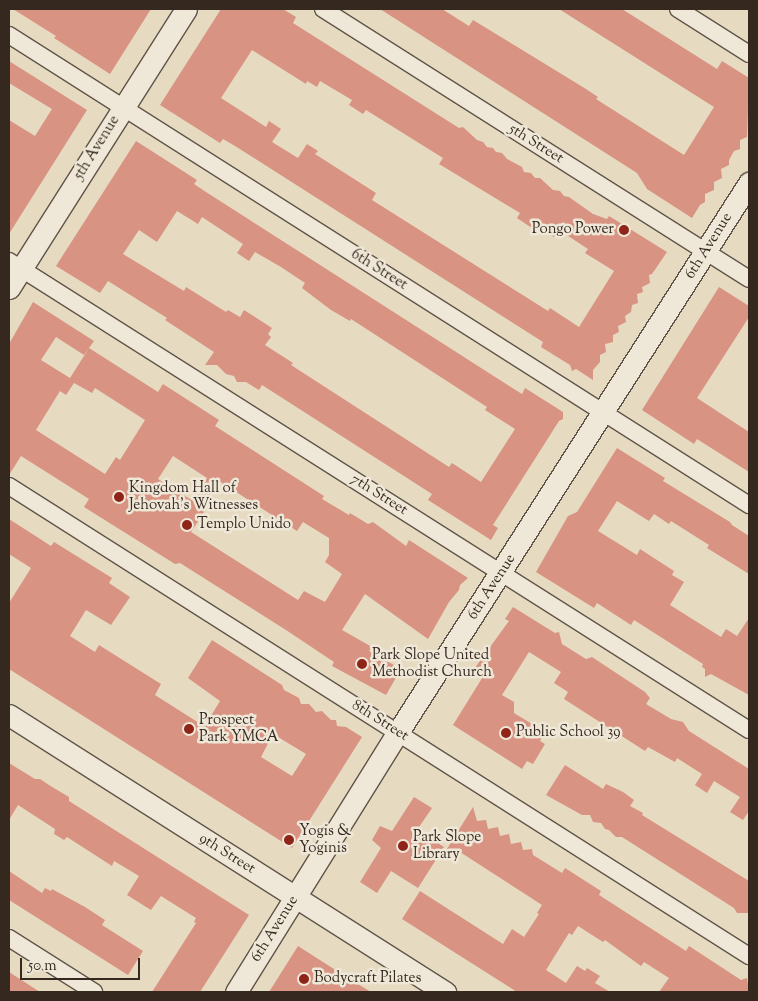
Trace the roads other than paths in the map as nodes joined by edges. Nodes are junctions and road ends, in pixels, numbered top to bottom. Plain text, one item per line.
1 (186, 9) edge
2 (324, 9) edge
3 (678, 9) edge
4 (9, 35) edge
5 (749, 54) edge
6 (123, 107) junction
7 (749, 183) edge
8 (706, 252) junction
9 (15, 265) edge
10 (749, 279) edge
11 (9, 288) edge
12 (604, 412) junction
13 (9, 486) edge
14 (749, 505) edge
15 (501, 573) junction
16 (9, 715) edge
17 (749, 730) edge
18 (398, 732) junction
19 (296, 898) junction
20 (9, 938) edge
21 (749, 956) edge
22 (94, 992) edge
23 (236, 992) edge
24 (444, 992) edge

1 - 6 street, 5th Avenue
2 - 8 street, 5th Street
3 - 5 street
4 - 6 street, 6th Street
6 - 9 street, 5th Avenue
6 - 12 street, 6th Street
7 - 8 street, 6th Avenue
8 - 10 street, 5th Street
8 - 12 street, 6th Avenue
9 - 11 street, 5th Avenue
9 - 15 street, 7th Street
12 - 14 street, 6th Street
12 - 15 street, 6th Avenue
13 - 18 street, 8th Street
15 - 17 street, 7th Street
15 - 18 street, 6th Avenue
16 - 19 street, 9th Street
18 - 19 street, 6th Avenue
18 - 21 street, 8th Street
19 - 23 street, 6th Avenue
19 - 24 street, 9th Street
20 - 22 street

